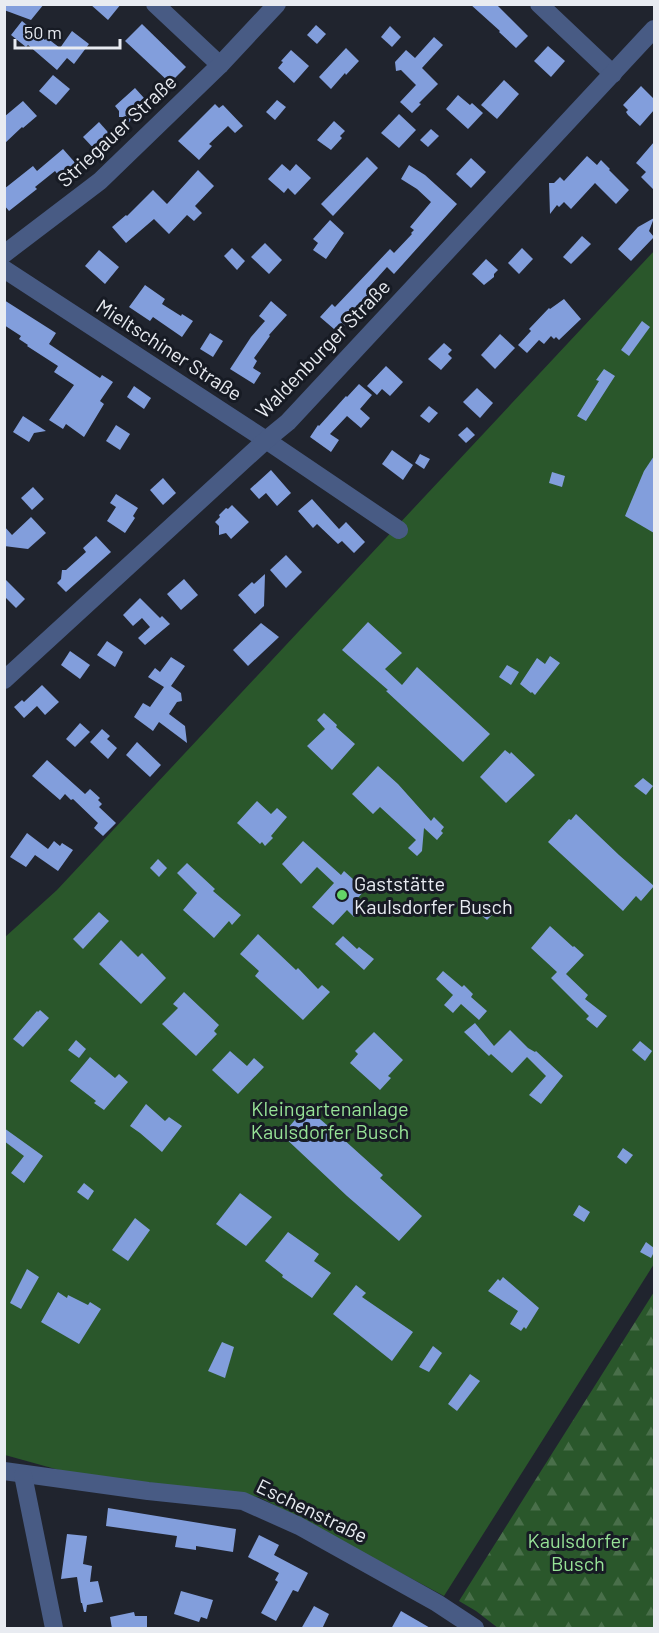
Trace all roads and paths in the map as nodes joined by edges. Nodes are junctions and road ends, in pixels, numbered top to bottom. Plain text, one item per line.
1 (155, 4) edge
2 (277, 4) edge
3 (539, 4) edge
4 (654, 29) edge
5 (220, 65) junction
6 (613, 74) junction
7 (4, 254) edge
8 (4, 269) edge
9 (266, 440) junction
10 (399, 530) dead end
11 (4, 680) edge
12 (4, 1471) edge
13 (23, 1475) junction
14 (54, 1629) edge
15 (475, 1629) edge

1 - 5 street
2 - 5 street, Striegauer Straße
3 - 6 street
4 - 6 street, Waldenburger Straße
5 - 7 street, Striegauer Straße
6 - 9 street, Waldenburger Straße
8 - 9 street, Mieltschiner Straße
9 - 10 street, Mieltschiner Straße
9 - 11 street, Waldenburger Straße
12 - 13 street, Eschenstraße
13 - 14 street
13 - 15 street, Eschenstraße

